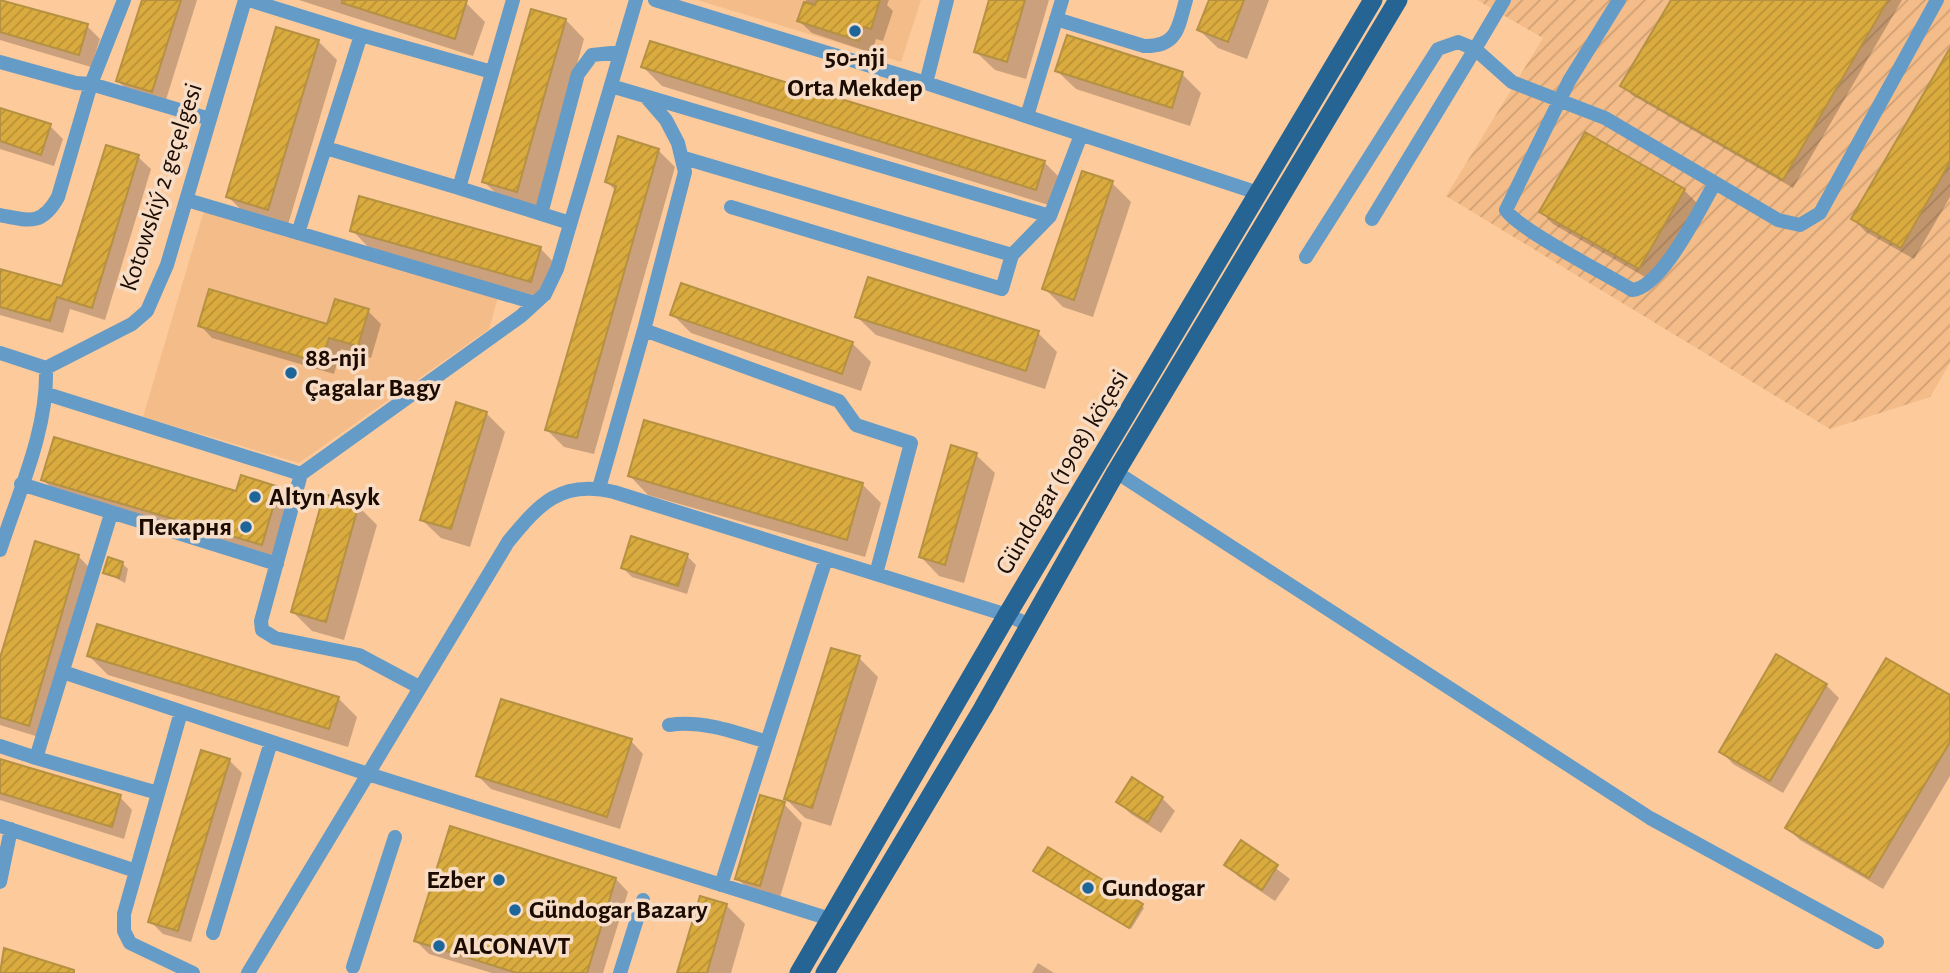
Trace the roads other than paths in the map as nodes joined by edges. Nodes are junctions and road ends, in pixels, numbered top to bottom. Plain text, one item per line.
1 (124, 0) edge
2 (247, 0) edge
3 (513, 0) edge
4 (636, 0) edge
5 (655, 0) edge
6 (947, 0) edge
7 (1062, 0) edge
8 (1186, 0) edge
9 (1373, 0) edge
10 (1398, 0) edge
11 (1504, 0) edge
12 (1619, 0) edge
13 (1937, 0) edge
14 (1056, 19) junction
15 (361, 35) junction
16 (1475, 49) junction
17 (621, 52) junction
18 (0, 62) edge
19 (492, 72) junction
20 (926, 83) junction
21 (91, 84) junction
22 (611, 86) junction
23 (646, 96) junction
24 (1558, 102) junction
25 (1027, 117) junction
26 (210, 119) junction
27 (1081, 135) junction
28 (326, 148) junction
29 (684, 158) junction
30 (1715, 183) junction
31 (459, 188) junction
32 (1258, 193) junction
33 (187, 200) junction
34 (1277, 203) junction
35 (731, 207) dead end
36 (541, 214) junction
37 (0, 215) edge
38 (1050, 216) junction
39 (1372, 219) dead end
40 (570, 223) junction
41 (298, 233) junction
42 (1012, 255) junction
43 (1306, 257) dead end
44 (535, 303) junction
45 (644, 330) junction
46 (0, 353) edge
47 (46, 368) junction
48 (47, 394) junction
49 (1116, 472) junction
50 (301, 474) junction
51 (21, 484) junction
52 (598, 488) junction
53 (111, 514) junction
54 (0, 550) edge
55 (826, 559) junction
56 (277, 564) junction
57 (876, 574) junction
58 (1007, 615) junction
59 (1030, 625) junction
60 (63, 673) junction
61 (419, 687) junction
62 (181, 712) junction
63 (669, 725) dead end
64 (271, 742) junction
65 (767, 742) junction
66 (0, 746) edge
67 (36, 758) junction
68 (368, 774) junction
69 (158, 793) junction
70 (6, 828) edge
71 (395, 837) dead end
72 (136, 871) junction
73 (0, 883) edge
74 (721, 885) junction
75 (643, 900) dead end
76 (830, 919) junction
77 (213, 933) dead end
78 (1877, 942) dead end
79 (353, 967) dead end
80 (193, 973) edge
81 (248, 973) edge
82 (620, 973) edge
83 (799, 973) edge
84 (825, 973) edge

1 - 21 street
2 - 15 street
2 - 26 street, Kotowskiý 2 geçelgesi
3 - 19 street
4 - 17 street
5 - 20 street
6 - 20 street
7 - 14 street
8 - 14 street
9 - 32 main road, Gündogar (1908) köçesi
10 - 34 main road, Gündogar (1908) köçesi
11 - 16 street
12 - 24 street
13 - 30 street
14 - 25 street
15 - 19 street
15 - 28 street
16 - 24 street
16 - 39 street
16 - 43 street
17 - 22 street
17 - 36 street
18 - 21 street
19 - 31 street
20 - 25 street
21 - 26 street
21 - 37 street
22 - 23 street
22 - 40 street
23 - 29 street
23 - 38 street
24 - 30 street
24 - 30 street
25 - 27 street
26 - 33 street, Kotowskiý 2 geçelgesi
27 - 32 street
27 - 38 street
28 - 31 street
28 - 41 street
29 - 42 street
29 - 45 street
31 - 36 street
32 - 34 main road
32 - 58 main road, Gündogar (1908) köçesi
33 - 41 street
33 - 47 street, Kotowskiý 2 geçelgesi
34 - 49 main road, Gündogar (1908) köçesi
35 - 42 street
36 - 40 street
38 - 42 street
40 - 44 street
41 - 44 street
44 - 50 street
45 - 52 street
45 - 57 street
46 - 47 street
47 - 48 street
48 - 50 street
48 - 51 street
49 - 59 main road, Gündogar (1908) köçesi
49 - 78 street
50 - 56 street
51 - 53 street
51 - 54 street
52 - 55 street
52 - 61 street
53 - 56 street
53 - 60 street
55 - 57 street
55 - 65 street
56 - 61 street
57 - 58 street
58 - 59 street
58 - 76 main road, Gündogar (1908) köçesi
59 - 84 main road, Gündogar (1908) köçesi
60 - 62 street
60 - 67 street
61 - 68 street
62 - 64 street
62 - 69 street
63 - 65 street
64 - 68 street
64 - 77 street
65 - 74 street
66 - 67 street
67 - 69 street
68 - 74 street
68 - 81 street
69 - 72 street
70 - 72 street
70 - 73 street
71 - 79 street
72 - 80 street
74 - 76 street
75 - 82 street
76 - 83 main road, Gündogar (1908) köçesi

